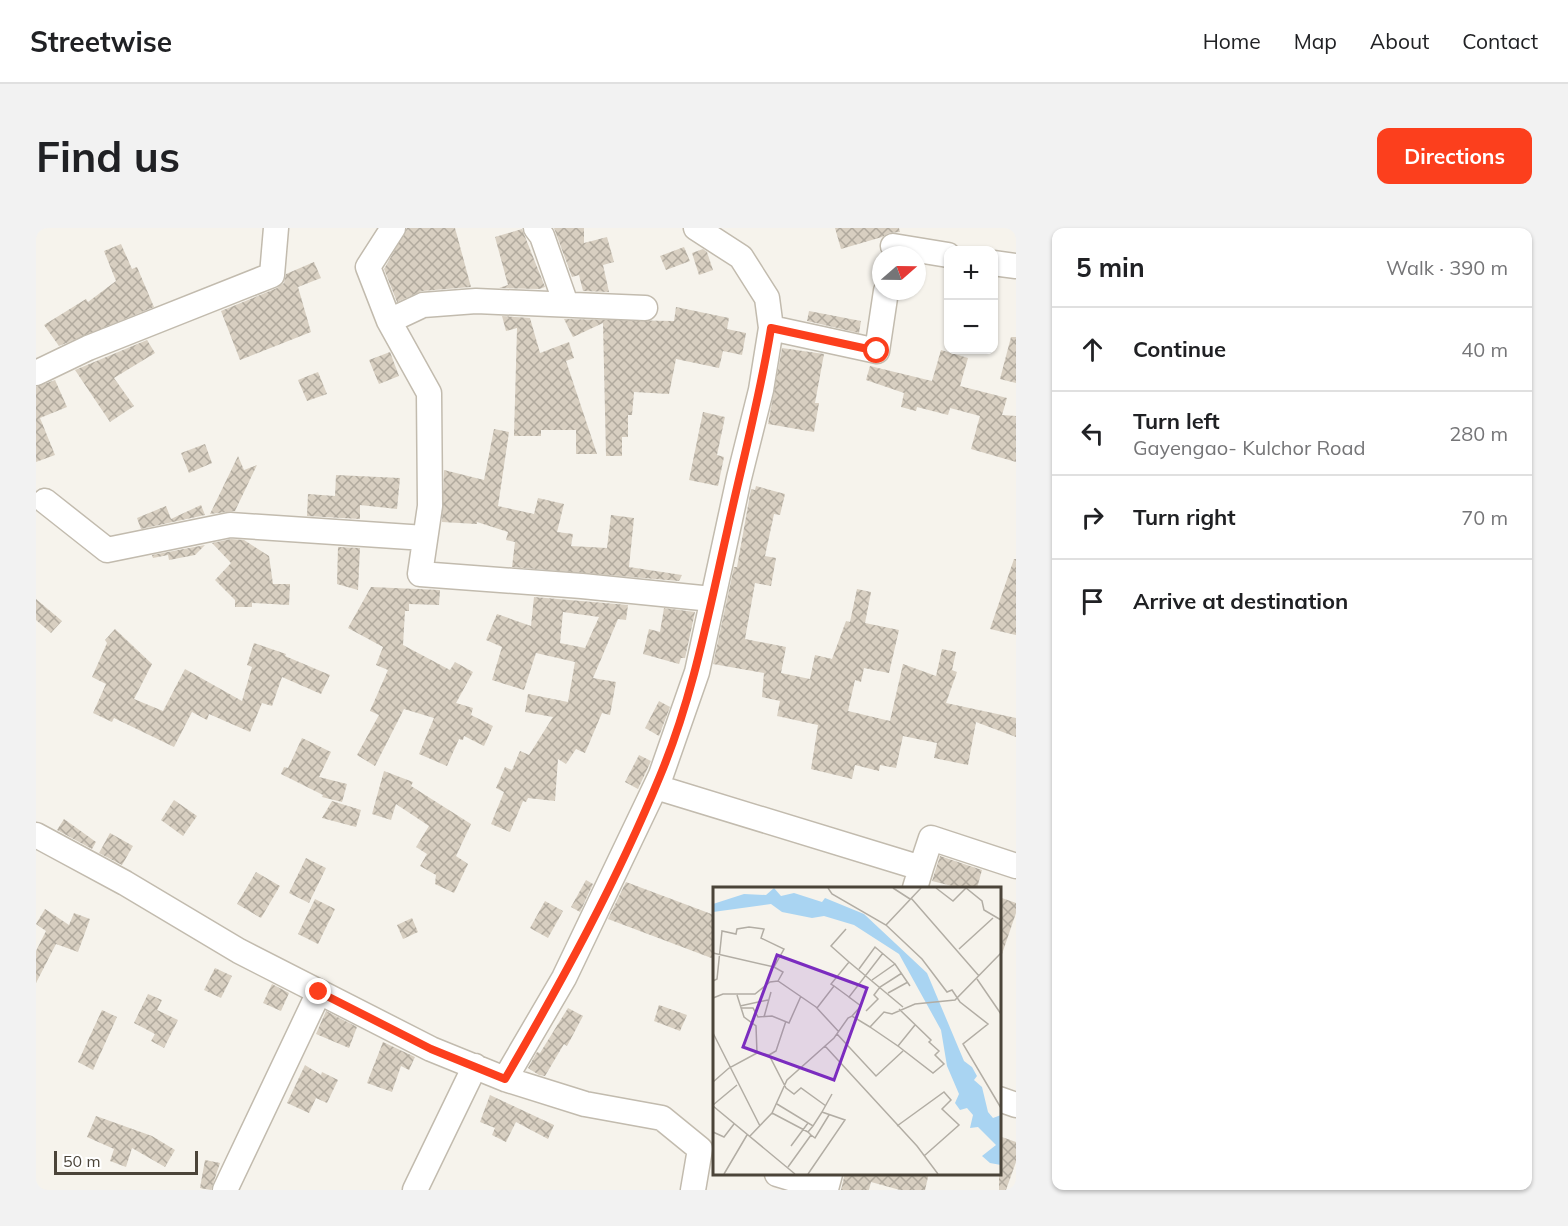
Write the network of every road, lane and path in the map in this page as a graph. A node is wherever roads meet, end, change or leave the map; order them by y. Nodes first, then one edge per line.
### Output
1 (276, 228) edge
2 (393, 228) edge
3 (536, 228) edge
4 (696, 228) edge
5 (892, 243) edge
6 (944, 254) edge
7 (998, 264) edge
8 (1016, 266) edge
9 (885, 300) edge
10 (566, 304) junction
11 (645, 308) dead end
12 (389, 321) junction
13 (771, 328) junction
14 (36, 373) edge
15 (39, 499) edge
16 (425, 538) junction
17 (712, 599) junction
18 (656, 787) junction
19 (36, 836) edge
20 (1016, 866) edge
21 (918, 878) edge
22 (319, 992) junction
23 (475, 1066) junction
24 (505, 1079) junction
25 (1001, 1100) edge
26 (1016, 1105) edge
27 (707, 1151) edge
28 (783, 1175) edge
29 (830, 1175) edge
30 (225, 1190) edge
31 (415, 1190) edge
32 (693, 1190) edge

1 - 14 street
2 - 12 street
3 - 10 street
4 - 13 street
5 - 6 street
7 - 8 street
9 - 13 street
10 - 11 street
10 - 12 street
12 - 16 street
13 - 17 street
15 - 16 street
16 - 17 street
17 - 18 street
18 - 21 street
18 - 24 street
19 - 22 street
20 - 21 street
22 - 23 street
22 - 30 street
23 - 24 street
23 - 31 street
24 - 27 street
25 - 26 street
27 - 32 street
28 - 29 street

